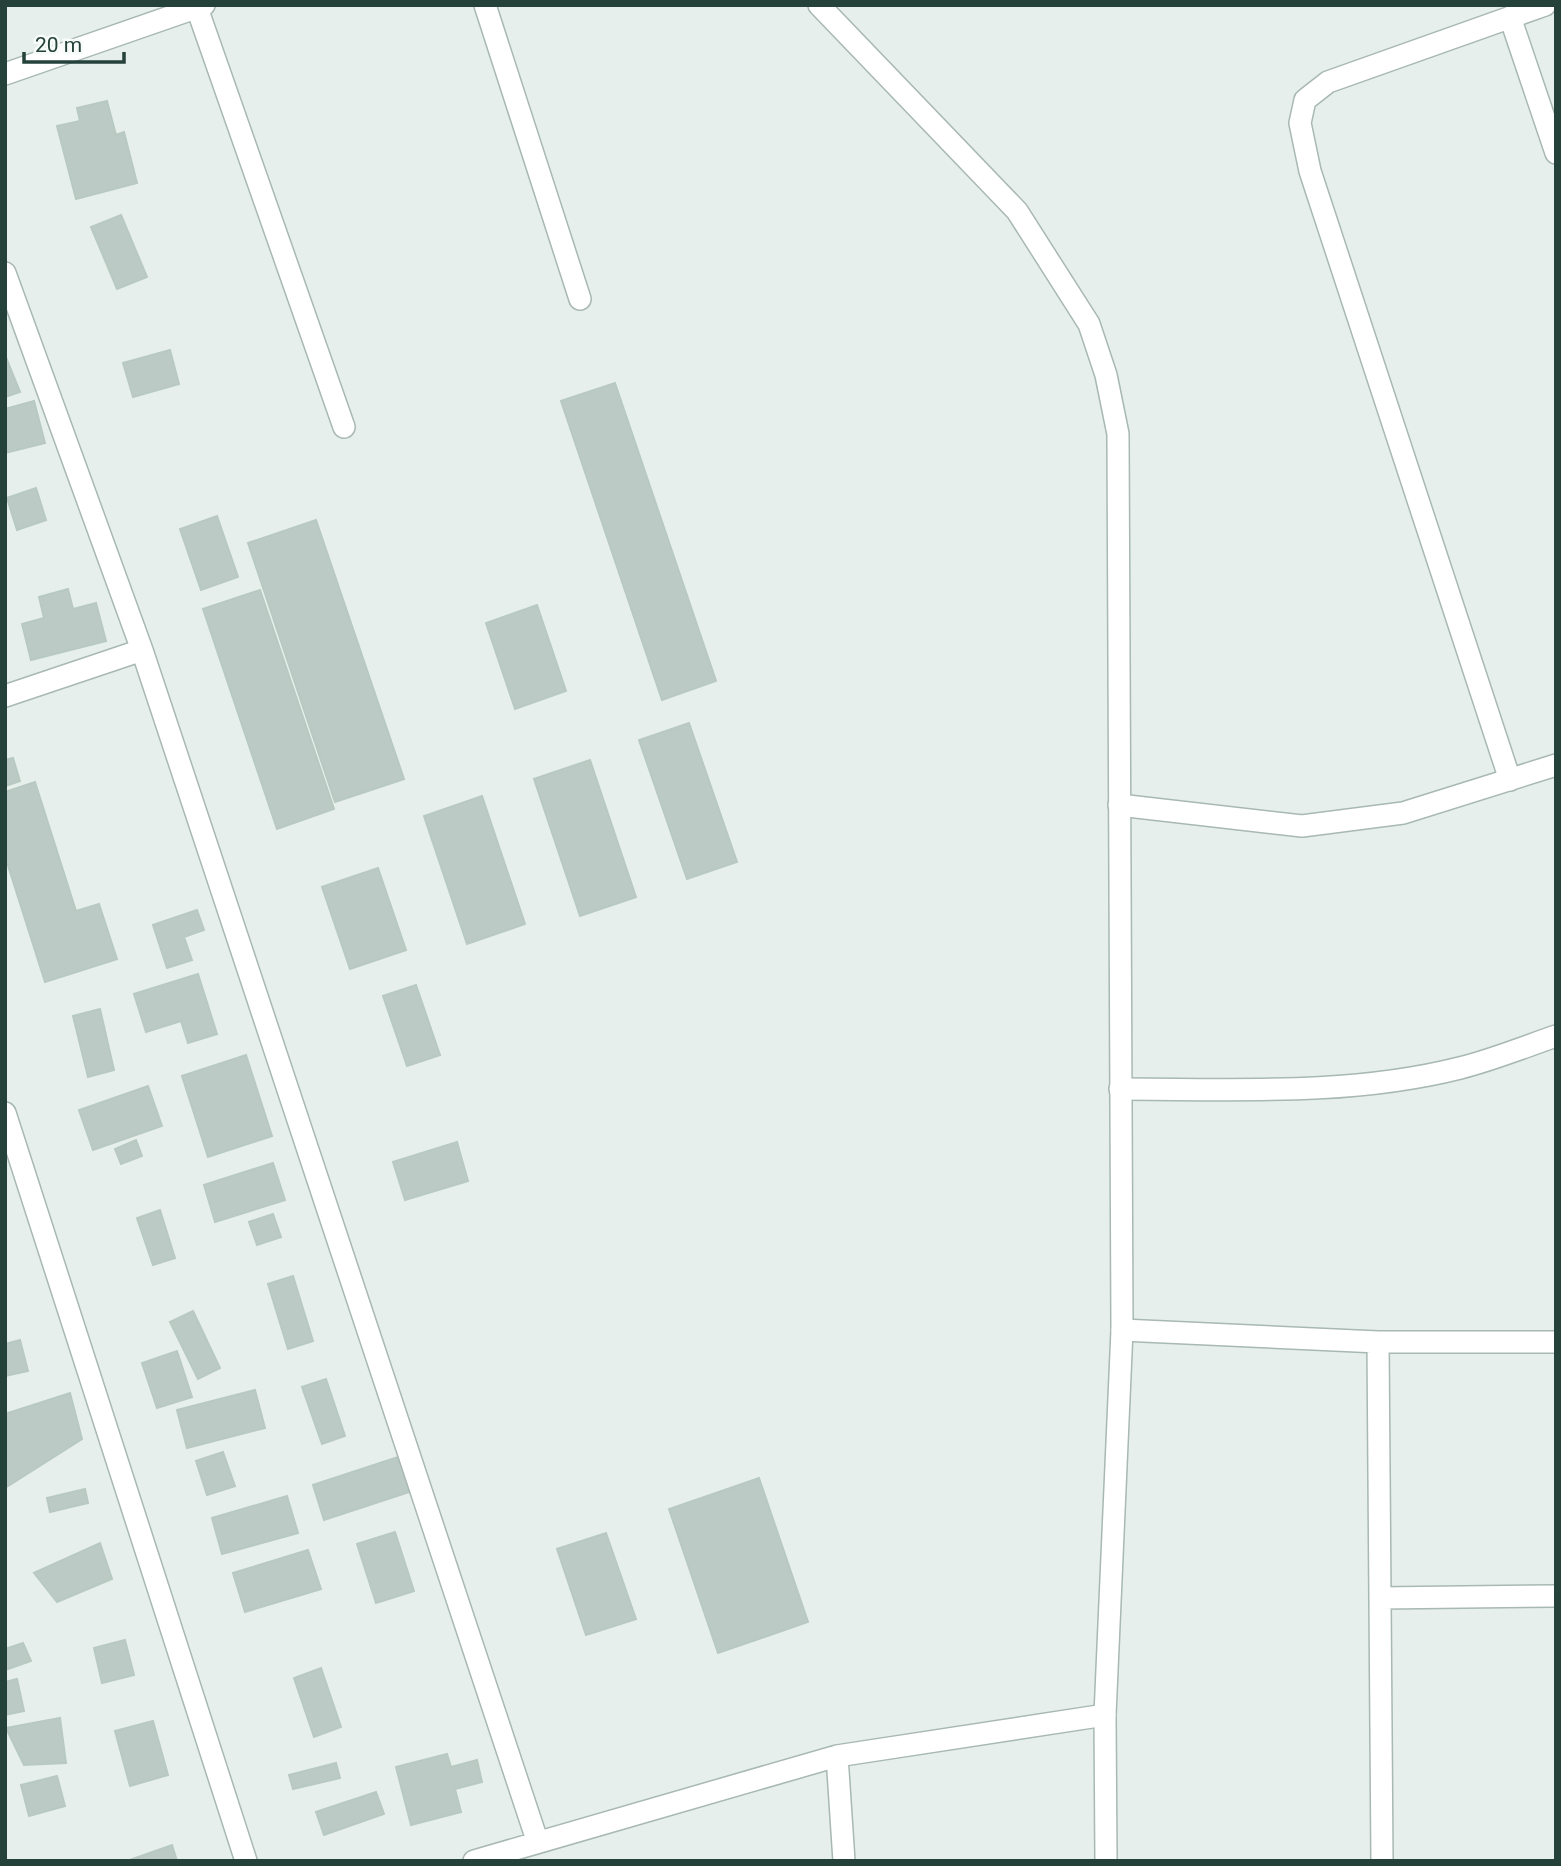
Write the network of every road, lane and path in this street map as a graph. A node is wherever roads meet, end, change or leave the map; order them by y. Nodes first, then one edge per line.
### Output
1 (485, 5) edge
2 (819, 5) edge
3 (1545, 5) edge
4 (201, 6) edge
5 (1510, 16) junction
6 (5, 74) edge
7 (1556, 153) edge
8 (5, 273) edge
9 (580, 299) dead end
10 (344, 427) dead end
11 (142, 650) junction
12 (5, 696) edge
13 (1556, 765) edge
14 (1510, 780) junction
15 (1119, 805) junction
16 (1556, 1036) edge
17 (1120, 1089) junction
18 (5, 1112) edge
19 (1122, 1330) junction
20 (1378, 1342) junction
21 (1556, 1342) edge
22 (1556, 1596) edge
23 (1380, 1598) junction
24 (1105, 1715) junction
25 (837, 1756) junction
26 (537, 1840) junction
27 (246, 1861) edge
28 (474, 1861) edge
29 (844, 1861) edge
30 (1106, 1861) edge
31 (1382, 1861) edge

1 - 9 street
2 - 15 street
3 - 5 street
4 - 6 street
4 - 10 street
5 - 7 street
5 - 14 street
8 - 11 street
11 - 12 street
11 - 26 street
13 - 14 street
14 - 15 street
15 - 17 street
16 - 17 street
17 - 19 street
18 - 27 street
19 - 20 street
19 - 24 street
20 - 21 street
20 - 23 street
22 - 23 street
23 - 31 street
24 - 25 street
24 - 30 street
25 - 26 street
25 - 29 street
26 - 28 street

